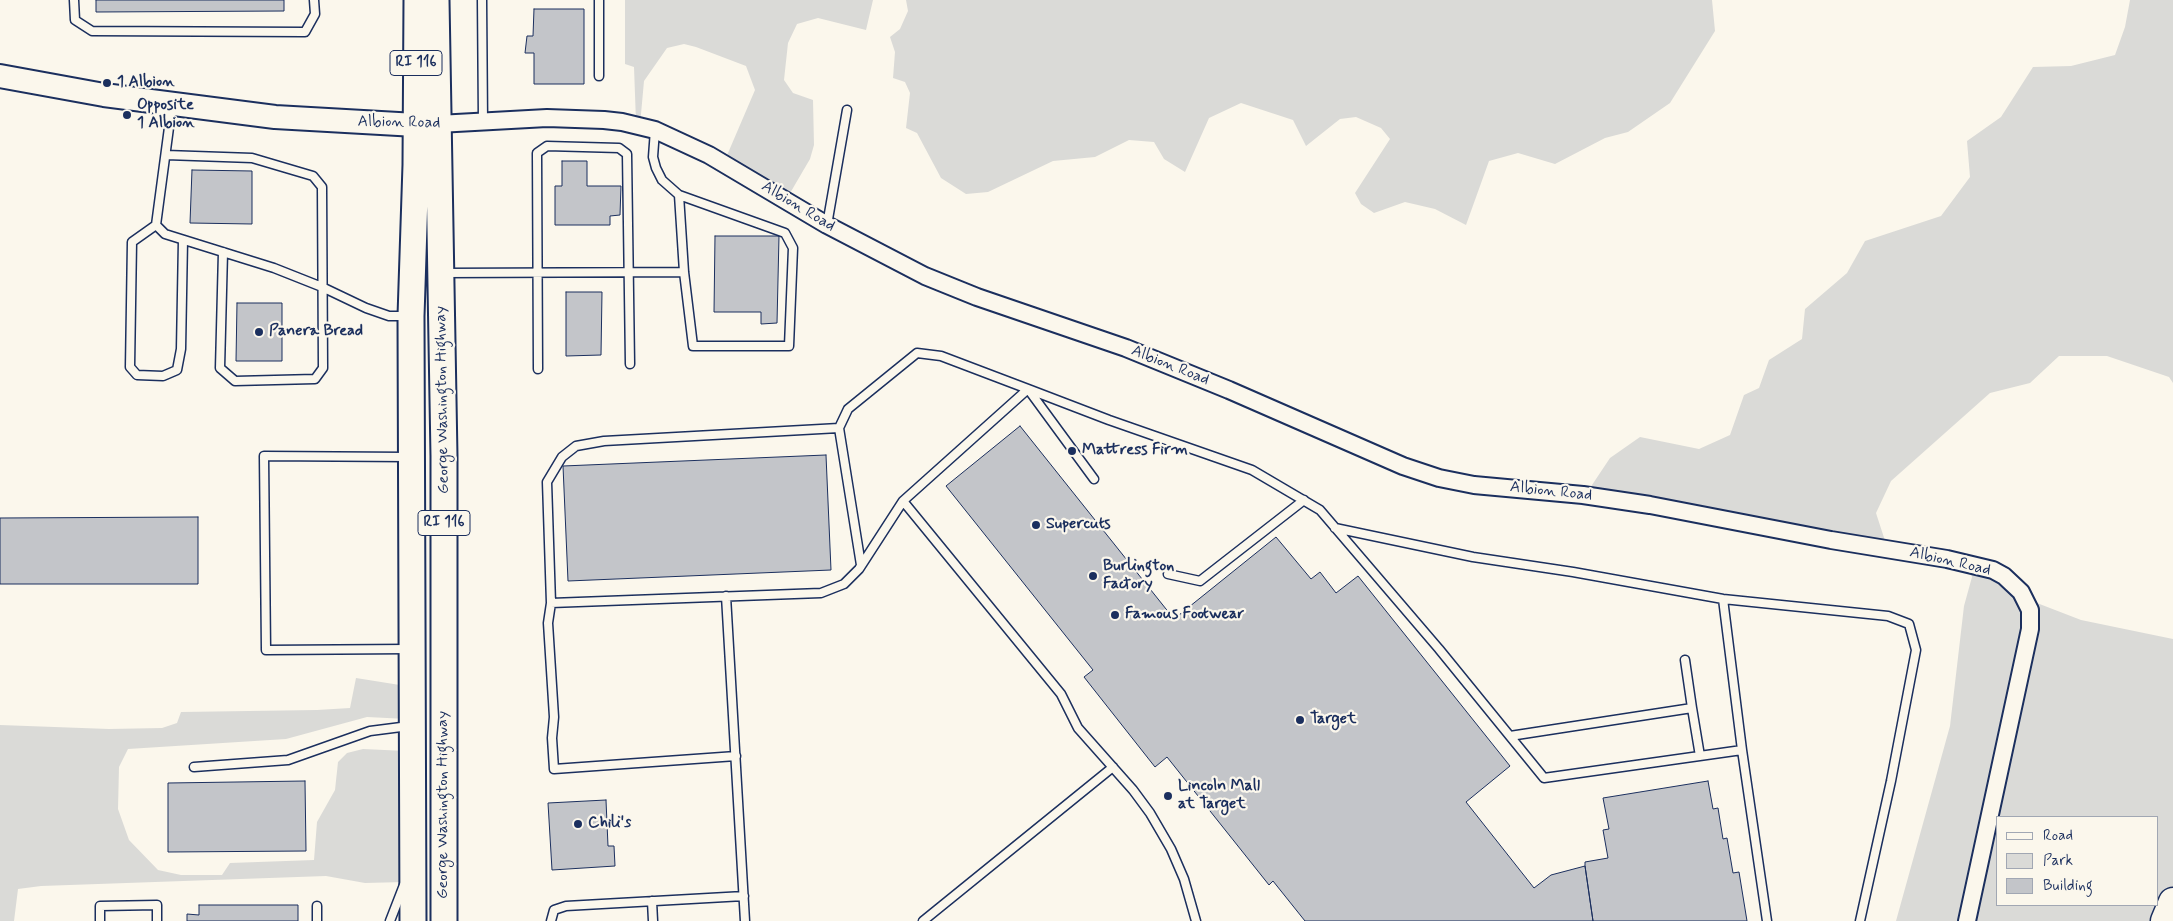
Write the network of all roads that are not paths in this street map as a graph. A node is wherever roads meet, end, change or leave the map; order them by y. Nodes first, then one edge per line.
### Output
1 (74, 0) edge
2 (314, 0) edge
3 (417, 0) edge
4 (436, 0) edge
5 (482, 0) edge
6 (599, 0) edge
7 (0, 76) edge
8 (599, 76) dead end
9 (172, 103) junction
10 (847, 110) dead end
11 (482, 122) junction
12 (427, 125) junction
13 (655, 130) junction
14 (166, 155) junction
15 (679, 195) junction
16 (156, 225) junction
17 (827, 225) junction
18 (183, 240) junction
19 (223, 252) junction
20 (629, 272) junction
21 (684, 272) junction
22 (442, 273) junction
23 (537, 273) junction
24 (322, 287) junction
25 (411, 316) junction
26 (630, 364) dead end
27 (538, 369) dead end
28 (1028, 389) junction
29 (839, 428) junction
30 (410, 457) junction
31 (1094, 479) dead end
32 (1304, 500) junction
33 (903, 501) junction
34 (1335, 528) junction
35 (861, 565) junction
36 (1168, 574) dead end
37 (726, 596) junction
38 (1723, 599) junction
39 (551, 603) junction
40 (410, 649) junction
41 (1685, 660) dead end
42 (1692, 708) junction
43 (411, 726) junction
44 (1510, 736) junction
45 (1742, 750) junction
46 (736, 756) junction
47 (1700, 756) junction
48 (1113, 767) junction
49 (194, 768) dead end
50 (412, 862) junction
51 (744, 896) junction
52 (652, 901) junction
53 (2173, 902) edge
54 (317, 906) dead end
55 (100, 921) edge
56 (158, 921) edge
57 (317, 921) edge
58 (390, 921) edge
59 (412, 921) edge
60 (444, 921) edge
61 (551, 921) edge
62 (653, 921) edge
63 (746, 921) edge
64 (923, 921) edge
65 (1196, 921) edge
66 (1767, 921) edge
67 (1860, 921) edge
68 (1967, 921) edge
69 (2165, 921) edge

1 - 2 lane
3 - 12 main road, George Washington Highway / RI 116
4 - 12 main road, George Washington Highway / RI 116
5 - 11 lane
6 - 8 lane
7 - 9 main road, Albion Road
9 - 12 main road, Albion Road
9 - 14 lane
10 - 17 lane
11 - 12 street, Albion Road
11 - 13 street, Albion Road
12 - 22 main road, George Washington Highway / RI 116
12 - 25 main road, George Washington Highway / RI 116
13 - 15 lane
13 - 17 street, Albion Road
14 - 16 lane
14 - 24 lane
15 - 21 lane
15 - 21 lane
16 - 18 lane
16 - 18 lane
17 - 68 street, Albion Road
18 - 19 lane
19 - 24 lane
19 - 24 lane
20 - 21 lane
20 - 23 lane
20 - 23 lane
20 - 26 lane
22 - 23 lane
22 - 60 main road, George Washington Highway / RI 116
23 - 27 lane
24 - 25 lane
25 - 30 main road, George Washington Highway / RI 116
28 - 29 lane
28 - 31 lane
28 - 32 lane
28 - 33 lane
29 - 35 lane
29 - 39 lane
30 - 40 main road, George Washington Highway / RI 116
30 - 40 lane
32 - 34 lane
32 - 36 lane
33 - 35 lane
33 - 48 lane
34 - 38 lane
34 - 44 lane
35 - 37 lane
37 - 39 lane
37 - 46 lane
38 - 45 lane
38 - 67 lane
39 - 46 lane
40 - 43 main road, George Washington Highway / RI 116
41 - 42 lane
42 - 44 lane
42 - 47 lane
43 - 49 lane
43 - 50 main road, George Washington Highway / RI 116
44 - 47 lane
45 - 47 lane
45 - 66 lane
46 - 51 lane
48 - 64 lane
48 - 65 lane
50 - 58 lane
50 - 59 main road, George Washington Highway / RI 116
51 - 52 lane
51 - 63 lane
52 - 61 lane
52 - 62 lane
53 - 69 highway
54 - 57 lane
55 - 56 lane

